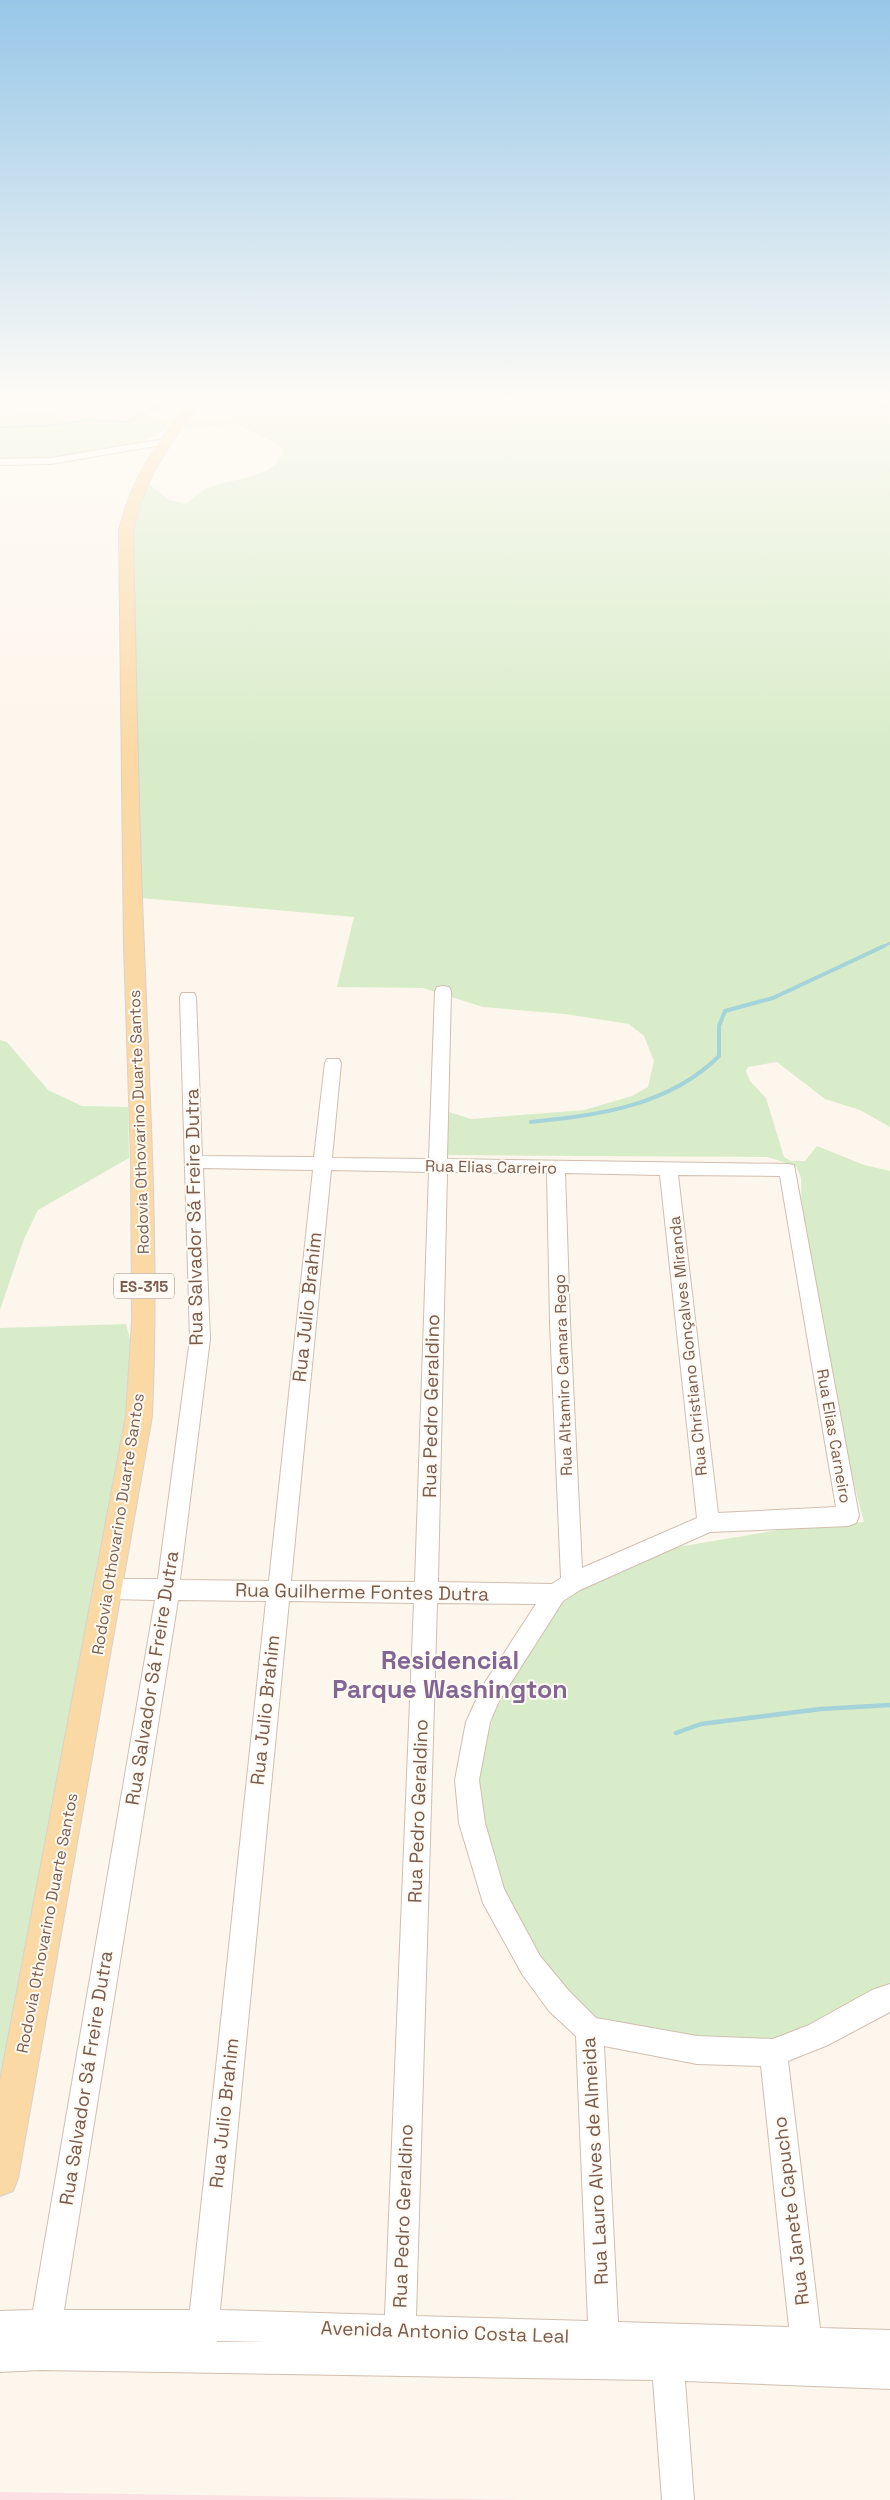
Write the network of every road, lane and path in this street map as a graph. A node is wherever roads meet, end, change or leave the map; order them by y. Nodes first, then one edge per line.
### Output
1 (128, 519) edge
2 (442, 992) dead end
3 (188, 996) dead end
4 (333, 1063) dead end
5 (194, 1162) junction
6 (322, 1164) junction
7 (439, 1166) junction
8 (556, 1168) junction
9 (668, 1169) junction
10 (788, 1170) joint
11 (708, 1523) junction
12 (564, 1588) junction
13 (109, 1589) junction
14 (168, 1589) junction
15 (277, 1590) junction
16 (426, 1593) junction
17 (890, 1998) edge
18 (590, 2030) junction
19 (773, 2053) junction
20 (0, 2178) edge
21 (203, 2325) junction
22 (0, 2326) edge
23 (43, 2340) junction
24 (399, 2346) junction
25 (890, 2346) edge
26 (605, 2351) junction
27 (667, 2352) junction
28 (0, 2356) edge
29 (808, 2356) junction
30 (200, 2357) junction
31 (890, 2373) edge
32 (678, 2500) edge

1 - 13 main road, Rodovia Othovarino Duarte Santos / ES-315
2 - 7 street, Rua Pedro Geraldino
3 - 5 street, Rua Salvador Sá Freire Dutra
4 - 6 street, Rua Julio Brahim
5 - 6 street, Rua Elias Carreiro
5 - 14 street, Rua Salvador Sá Freire Dutra
6 - 7 street, Rua Elias Carreiro
6 - 15 street, Rua Julio Brahim
7 - 8 street, Rua Elias Carreiro
7 - 16 street, Rua Pedro Geraldino
8 - 9 street, Rua Elias Carreiro
8 - 12 street, Rua Altamiro Camara Rego
9 - 10 street, Rua Elias Carreiro
9 - 11 street, Rua Christiano Gonçalves Miranda
10 - 11 street, Rua Elias Carneiro
11 - 12 street, Rua Elias Carneiro
12 - 16 street, Rua Guilherme Fontes Dutra
12 - 18 street, Rua Lauro Alves de Almeida
13 - 14 street
13 - 20 main road, Rodovia Othovarino Duarte Santos / ES-315
14 - 15 street, Rua Guilherme Fontes Dutra
14 - 23 street, Rua Salvador Sá Freire Dutra
15 - 16 street, Rua Guilherme Fontes Dutra
15 - 21 street, Rua Julio Brahim
16 - 24 street, Rua Pedro Geraldino
17 - 19 street
18 - 19 street
18 - 26 street, Rua Lauro Alves de Almeida
19 - 29 street, Rua Janete Capucho
21 - 23 street, Avenida Antonio Costa Leal
21 - 24 street, Avenida Antonio Costa Leal
21 - 30 street, Rua Julio Brahim
22 - 23 street, Avenida Antonio Costa Leal
23 - 28 street, Avenida Antonio Costa Leal
23 - 30 street, Avenida Antonio Costa Leal
24 - 26 street, Avenida Antonio Costa Leal
24 - 30 street, Avenida Antonio Costa Leal
25 - 29 street, Avenida Antonio Costa Leal
26 - 27 street, Avenida Antonio Costa Leal
27 - 29 street, Avenida Antonio Costa Leal
27 - 32 street
29 - 31 street, Avenida Antonio Costa Leal

